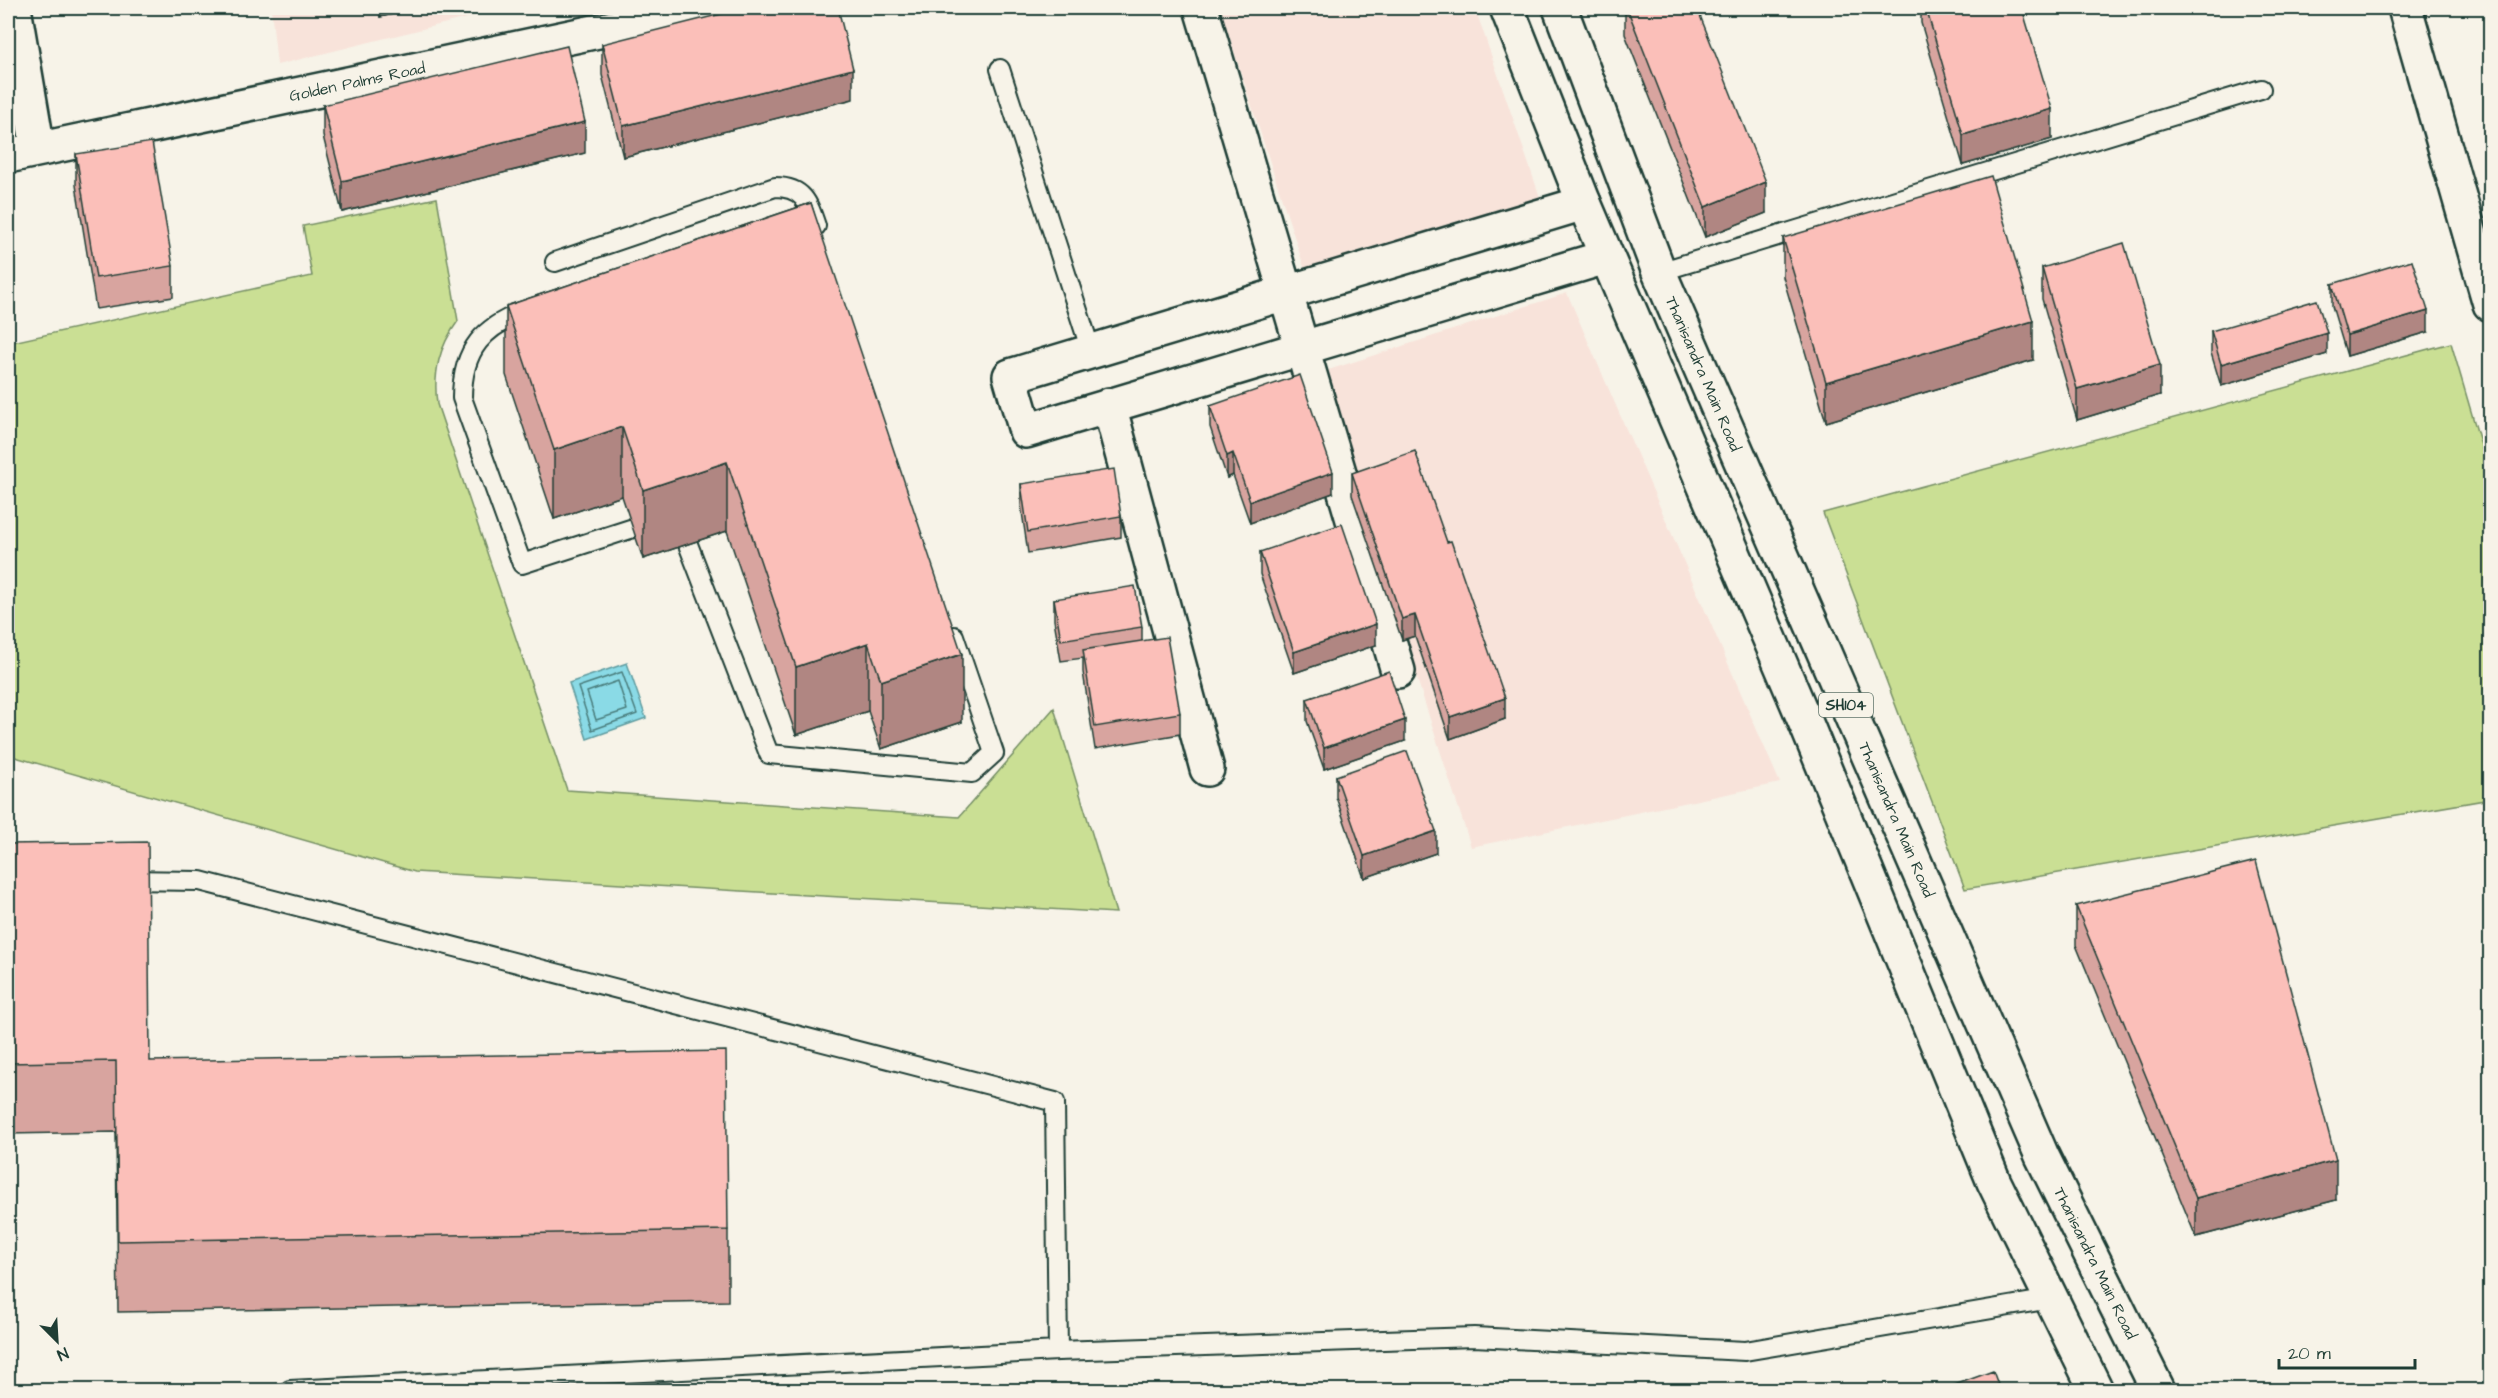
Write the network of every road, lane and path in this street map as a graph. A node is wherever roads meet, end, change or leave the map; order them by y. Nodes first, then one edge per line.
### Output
1 (14, 8) edge
2 (707, 8) edge
3 (1201, 8) edge
4 (1507, 8) edge
5 (1560, 8) edge
6 (2405, 8) edge
7 (1000, 69) dead end
8 (2261, 89) dead end
9 (23, 153) edge
10 (1584, 203) junction
11 (813, 217) junction
12 (791, 224) edge
13 (821, 240) edge
14 (1606, 257) junction
15 (555, 262) dead end
16 (1659, 272) junction
17 (1285, 293) junction
18 (549, 304) edge
19 (2490, 304) edge
20 (1301, 348) junction
21 (1091, 351) junction
22 (1109, 405) junction
23 (949, 619) edge
24 (1398, 671) dead end
25 (1207, 769) dead end
26 (110, 880) edge
27 (2051, 1299) junction
28 (1058, 1351) junction
29 (290, 1390) edge
30 (2096, 1390) edge
31 (2158, 1390) edge

1 - 9 street
2 - 9 street, Golden Palms Road
3 - 17 street
4 - 10 street, SH104
5 - 16 street, Thanisandra Main Road / SH104
6 - 19 street
7 - 21 lane
8 - 16 lane
10 - 14 street, SH104
10 - 17 street
11 - 12 lane
11 - 13 lane
11 - 15 lane
14 - 20 street
14 - 27 street, SH104
16 - 31 street, Thanisandra Main Road / SH104
17 - 20 street
17 - 21 street
18 - 23 lane
20 - 22 street
20 - 24 street
21 - 22 street
22 - 25 street
26 - 28 lane
27 - 28 lane
27 - 30 street, SH104
28 - 29 lane

